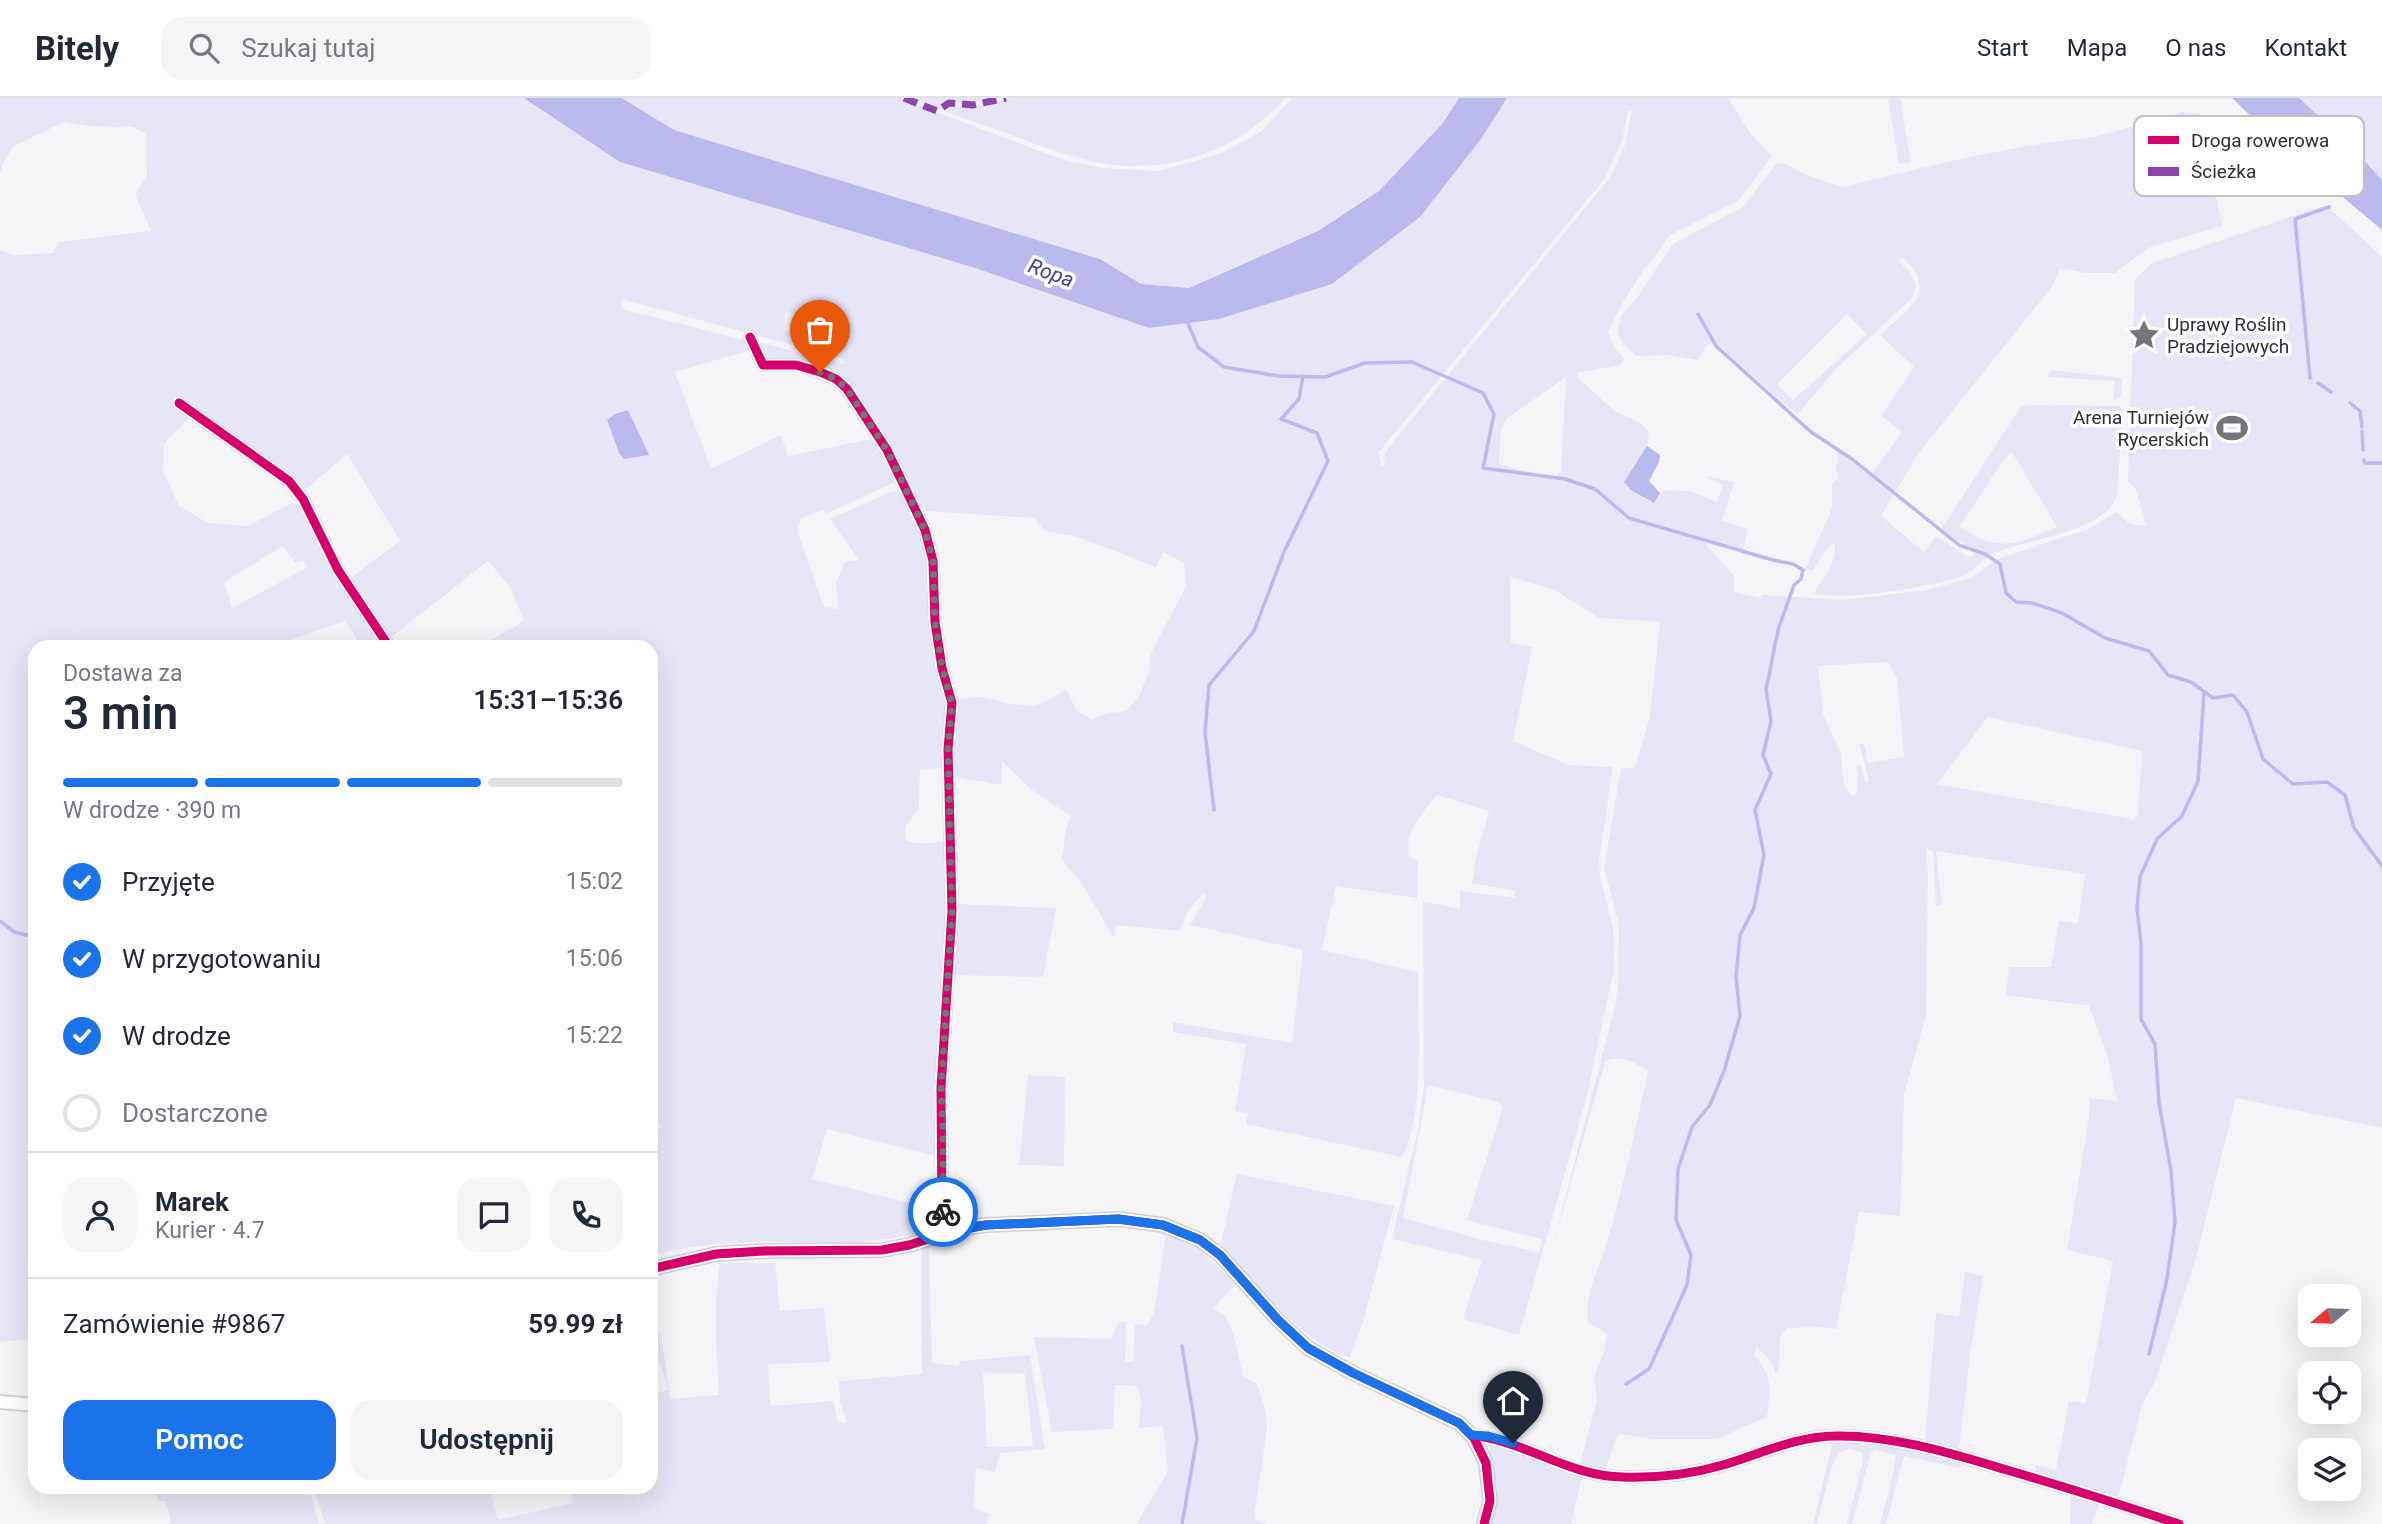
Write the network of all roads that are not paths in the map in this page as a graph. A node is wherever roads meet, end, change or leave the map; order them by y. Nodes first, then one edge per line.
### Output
1 (750, 337) dead end
2 (179, 403) dead end
3 (385, 640) edge
4 (946, 1233) junction
5 (658, 1267) edge
6 (0, 1402) edge
7 (28, 1404) edge
8 (1471, 1435) junction
9 (1484, 1524) edge
10 (2179, 1524) edge

1 - 4 street
2 - 3 street
4 - 5 street
4 - 8 street
6 - 7 street
8 - 9 street
8 - 10 street

